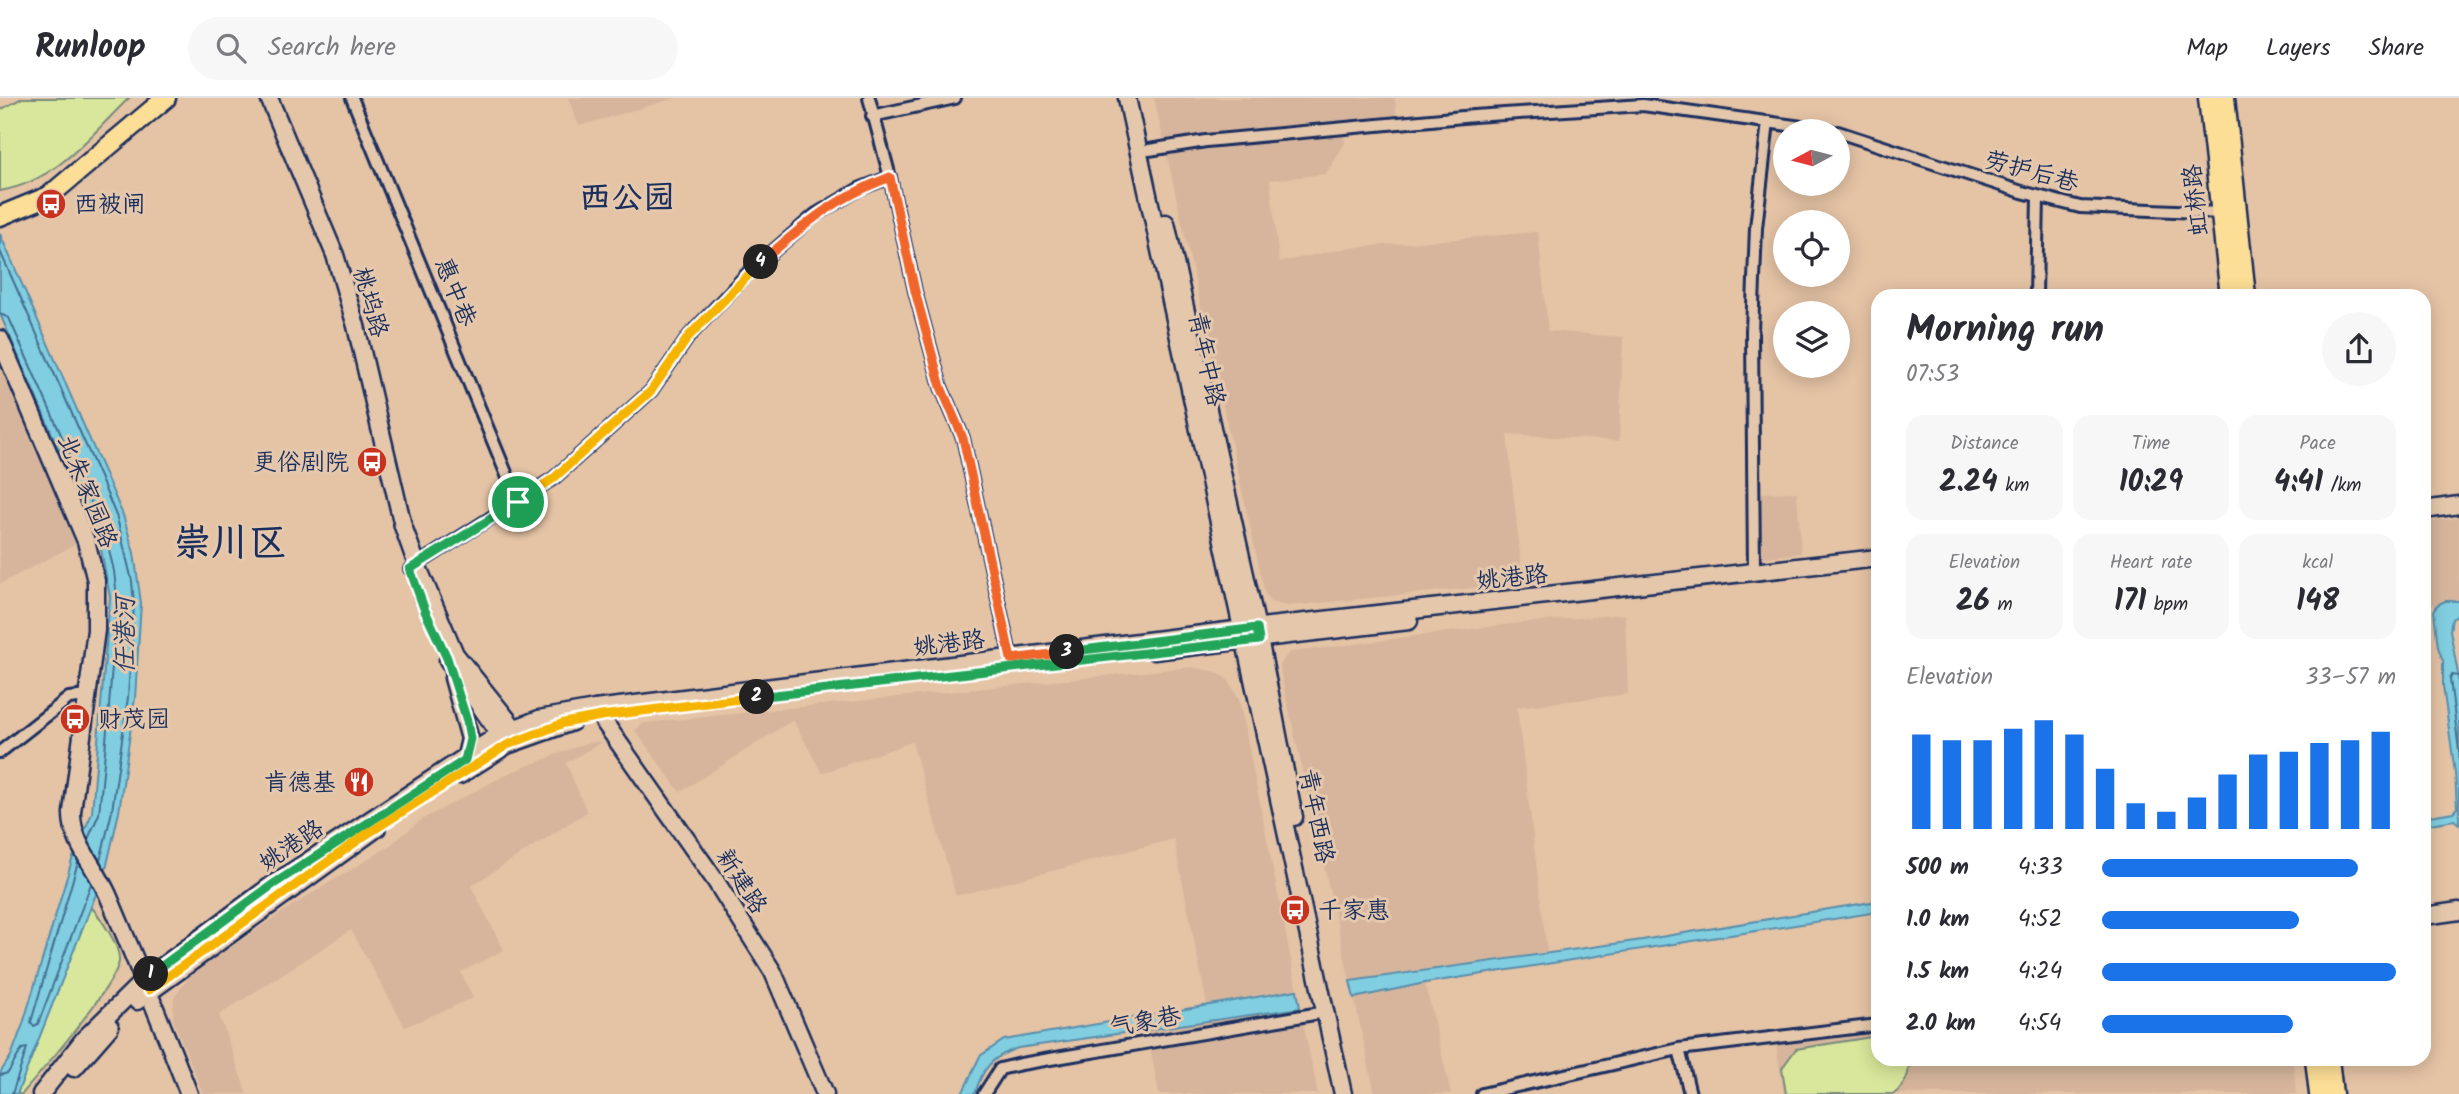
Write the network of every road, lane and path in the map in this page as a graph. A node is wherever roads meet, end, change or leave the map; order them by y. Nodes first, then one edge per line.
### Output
1 (144, 98) edge
2 (166, 98) edge
3 (264, 98) edge
4 (269, 98) edge
5 (368, 98) edge
6 (869, 98) edge
7 (955, 98) edge
8 (1127, 98) edge
9 (1138, 98) edge
10 (2208, 98) edge
11 (2225, 98) edge
12 (354, 100) edge
13 (1643, 101) edge
14 (872, 116) junction
15 (279, 121) junction
16 (1768, 122) junction
17 (1773, 123) edge
18 (1850, 136) edge
19 (1149, 150) junction
20 (890, 177) junction
21 (2038, 197) junction
22 (2, 210) edge
23 (2222, 214) junction
24 (2036, 289) edge
25 (2229, 289) edge
26 (2245, 289) edge
27 (0, 340) edge
28 (2459, 495) edge
29 (2431, 498) edge
30 (518, 502) junction
31 (2459, 505) edge
32 (2431, 509) edge
33 (1871, 559) edge
34 (413, 567) junction
35 (1871, 569) edge
36 (1754, 572) junction
37 (1251, 635) junction
38 (447, 658) junction
39 (1011, 659) junction
40 (88, 696) junction
41 (598, 712) junction
42 (511, 736) junction
43 (0, 752) edge
44 (465, 760) junction
45 (2459, 911) edge
46 (2431, 915) edge
47 (147, 985) junction
48 (1326, 1012) junction
49 (1871, 1026) edge
50 (1679, 1049) junction
51 (2316, 1066) edge
52 (2330, 1066) edge
53 (41, 1094) edge
54 (52, 1094) edge
55 (189, 1094) edge
56 (825, 1094) edge
57 (984, 1094) edge
58 (1342, 1094) edge
59 (1353, 1094) edge
60 (1482, 1094) edge
61 (1690, 1094) edge
62 (2319, 1094) edge
63 (2333, 1094) edge

1 - 22 main road
2 - 22 main road
3 - 15 main road
4 - 15 main road, 桃坞路
5 - 12 street
6 - 14 street
7 - 14 street
8 - 37 main road, 青年中路
9 - 19 main road, 青年中路
10 - 23 main road, 虹桥路
11 - 26 main road, 虹桥路
12 - 30 street, 惠中巷
13 - 16 street
13 - 19 street
14 - 20 street
15 - 34 main road, 桃坞路
16 - 17 street
16 - 36 street
18 - 21 street, 劳护后巷
19 - 37 main road, 青年中路
20 - 30 street
20 - 39 street
21 - 23 street, 劳护后巷
21 - 24 street
23 - 25 main road, 虹桥路
27 - 40 main road, 北朱家园路
28 - 29 main road
30 - 34 street
31 - 32 main road
33 - 36 main road, 姚港路
34 - 38 main road, 桃坞路
34 - 42 main road, 桃坞路
35 - 37 main road, 姚港路
36 - 37 main road, 姚港路
37 - 39 main road, 姚港路
37 - 41 main road, 姚港路
37 - 48 main road, 青年西路
37 - 59 main road, 青年西路
38 - 42 main road, 桃坞路
38 - 44 main road
39 - 41 main road, 姚港路
40 - 43 street
40 - 47 main road, 北朱家园路
41 - 42 main road, 姚港路
41 - 56 main road, 新建路
42 - 44 main road, 姚港路
42 - 47 main road, 姚港路
44 - 47 main road, 姚港路
45 - 46 main road
47 - 53 main road
47 - 54 main road
47 - 55 main road
48 - 57 street, 气象巷
48 - 58 main road, 青年西路
49 - 50 street
50 - 60 street
50 - 61 street
51 - 62 main road
52 - 63 main road

